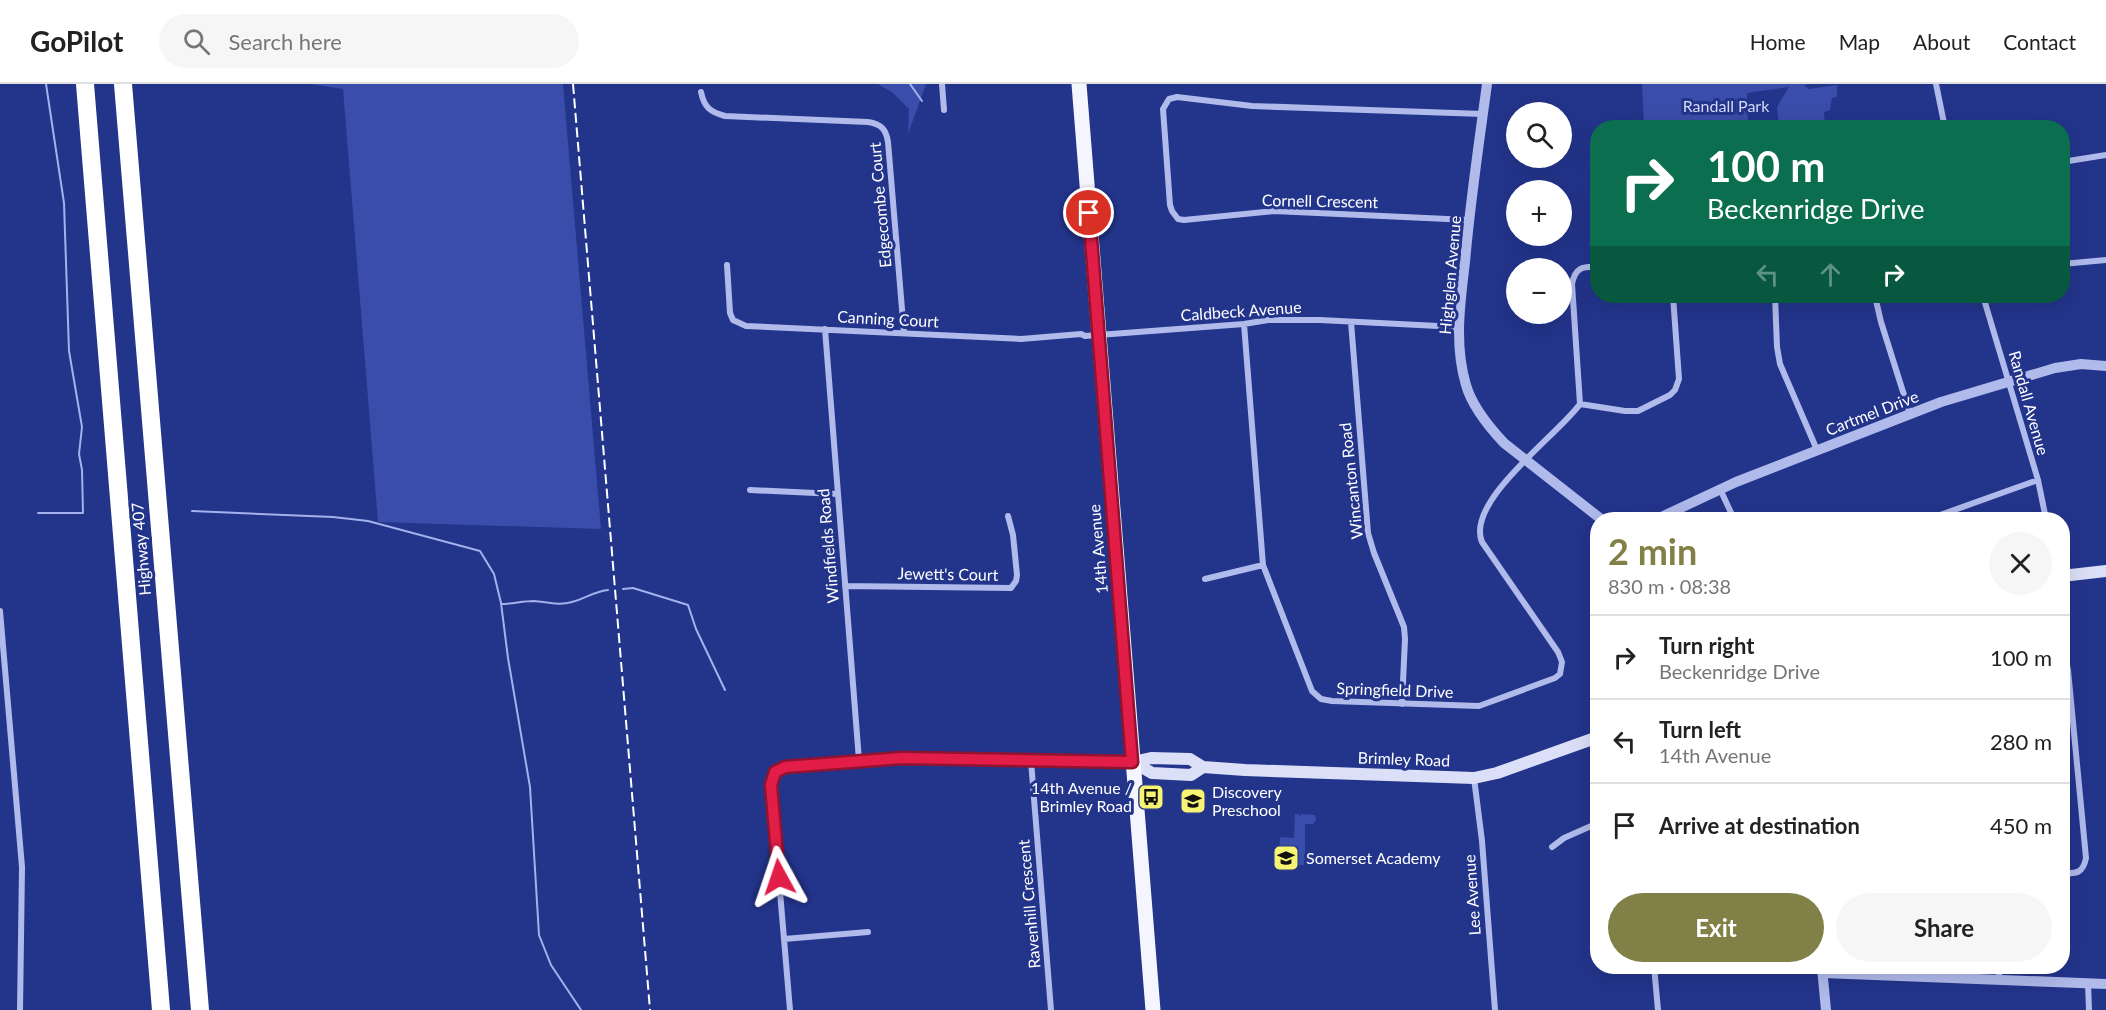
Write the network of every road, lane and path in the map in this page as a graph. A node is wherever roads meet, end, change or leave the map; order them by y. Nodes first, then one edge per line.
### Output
1 (85, 84) edge
2 (123, 84) edge
3 (942, 84) edge
4 (1079, 84) edge
5 (1487, 84) edge
6 (1936, 84) edge
7 (701, 92) dead end
8 (944, 110) dead end
9 (1483, 114) junction
10 (1943, 120) edge
11 (2106, 155) edge
12 (2070, 161) edge
13 (1469, 220) junction
14 (2106, 260) edge
15 (2070, 263) edge
16 (728, 265) dead end
17 (1590, 266) edge
18 (1674, 303) edge
19 (1775, 303) edge
20 (1877, 303) edge
21 (1985, 303) edge
22 (1351, 322) junction
23 (1244, 324) junction
24 (1458, 327) junction
25 (825, 329) junction
26 (904, 333) junction
27 (1098, 335) junction
28 (2106, 366) edge
29 (2009, 381) junction
30 (1580, 404) junction
31 (1910, 414) junction
32 (1817, 450) junction
33 (1526, 459) junction
34 (2038, 480) junction
35 (1720, 489) junction
36 (750, 490) dead end
37 (837, 494) junction
38 (1592, 512) edge
39 (1672, 512) edge
40 (1731, 512) edge
41 (1949, 512) edge
42 (2045, 512) edge
43 (1008, 516) dead end
44 (1263, 565) junction
45 (2106, 571) edge
46 (2070, 575) edge
47 (1205, 579) dead end
48 (845, 586) junction
49 (0, 611) edge
50 (3, 684) edge
51 (2070, 691) edge
52 (1402, 704) junction
53 (1590, 740) edge
54 (859, 760) junction
55 (1031, 761) junction
56 (1132, 762) junction
57 (1474, 778) junction
58 (1590, 827) edge
59 (1552, 847) dead end
60 (2070, 873) edge
61 (868, 932) dead end
62 (784, 939) junction
63 (1655, 974) edge
64 (1822, 974) edge
65 (1893, 974) edge
66 (1999, 974) edge
67 (1999, 980) junction
68 (2088, 983) junction
69 (2106, 984) edge
70 (20, 1010) edge
71 (161, 1010) edge
72 (200, 1010) edge
73 (790, 1010) edge
74 (1051, 1010) edge
75 (1153, 1010) edge
76 (1495, 1010) edge
77 (1658, 1010) edge
78 (1826, 1010) edge
79 (2089, 1010) edge

1 - 71 highway, Highway 407
2 - 72 highway, Highway 407
3 - 8 street
4 - 27 main road, 14th Avenue
5 - 9 street, Highglen Avenue
6 - 10 street
7 - 26 street, Edgecombe Court
9 - 13 street, Highglen Avenue
9 - 13 street, Cornell Crescent
11 - 12 street
13 - 24 street, Highglen Avenue
14 - 15 street
16 - 25 street, Canning Court
17 - 30 street
18 - 30 street
19 - 32 street
20 - 31 street
21 - 29 street, Randall Avenue
22 - 23 street, Caldbeck Avenue
22 - 24 street, Caldbeck Avenue
22 - 52 street, Wincanton Road
23 - 27 street, Caldbeck Avenue
23 - 44 street, Springfield Drive
24 - 33 street, Highglen Avenue
25 - 26 street, Canning Court
25 - 37 street, Windfields Road
26 - 27 street, Canning Court
27 - 56 main road, 14th Avenue
28 - 29 street, Cartmel Drive
29 - 31 street, Cartmel Drive
29 - 34 street, Randall Avenue
30 - 33 street
31 - 32 street, Cartmel Drive
32 - 35 street, Cartmel Drive
33 - 38 street, Highglen Avenue
33 - 52 street, Springfield Drive
34 - 41 street
34 - 42 street, Randall Avenue
35 - 39 street, Cartmel Drive
35 - 40 street
36 - 37 street
37 - 48 street, Windfields Road
43 - 48 street, Jewett's Court
44 - 47 street
44 - 52 street, Springfield Drive
45 - 46 main road
48 - 54 street, Windfields Road
49 - 50 street
50 - 70 street
51 - 60 street
53 - 57 main road, Brimley Road
54 - 55 street
54 - 62 street
55 - 56 street
55 - 74 street, Ravenhill Crescent
56 - 57 main road, Brimley Road
56 - 75 main road, 14th Avenue
57 - 76 street, Lee Avenue
58 - 59 street
61 - 62 street
62 - 73 street
63 - 77 street
64 - 78 street
65 - 67 street
66 - 67 street
67 - 68 street
68 - 69 street
68 - 79 street

